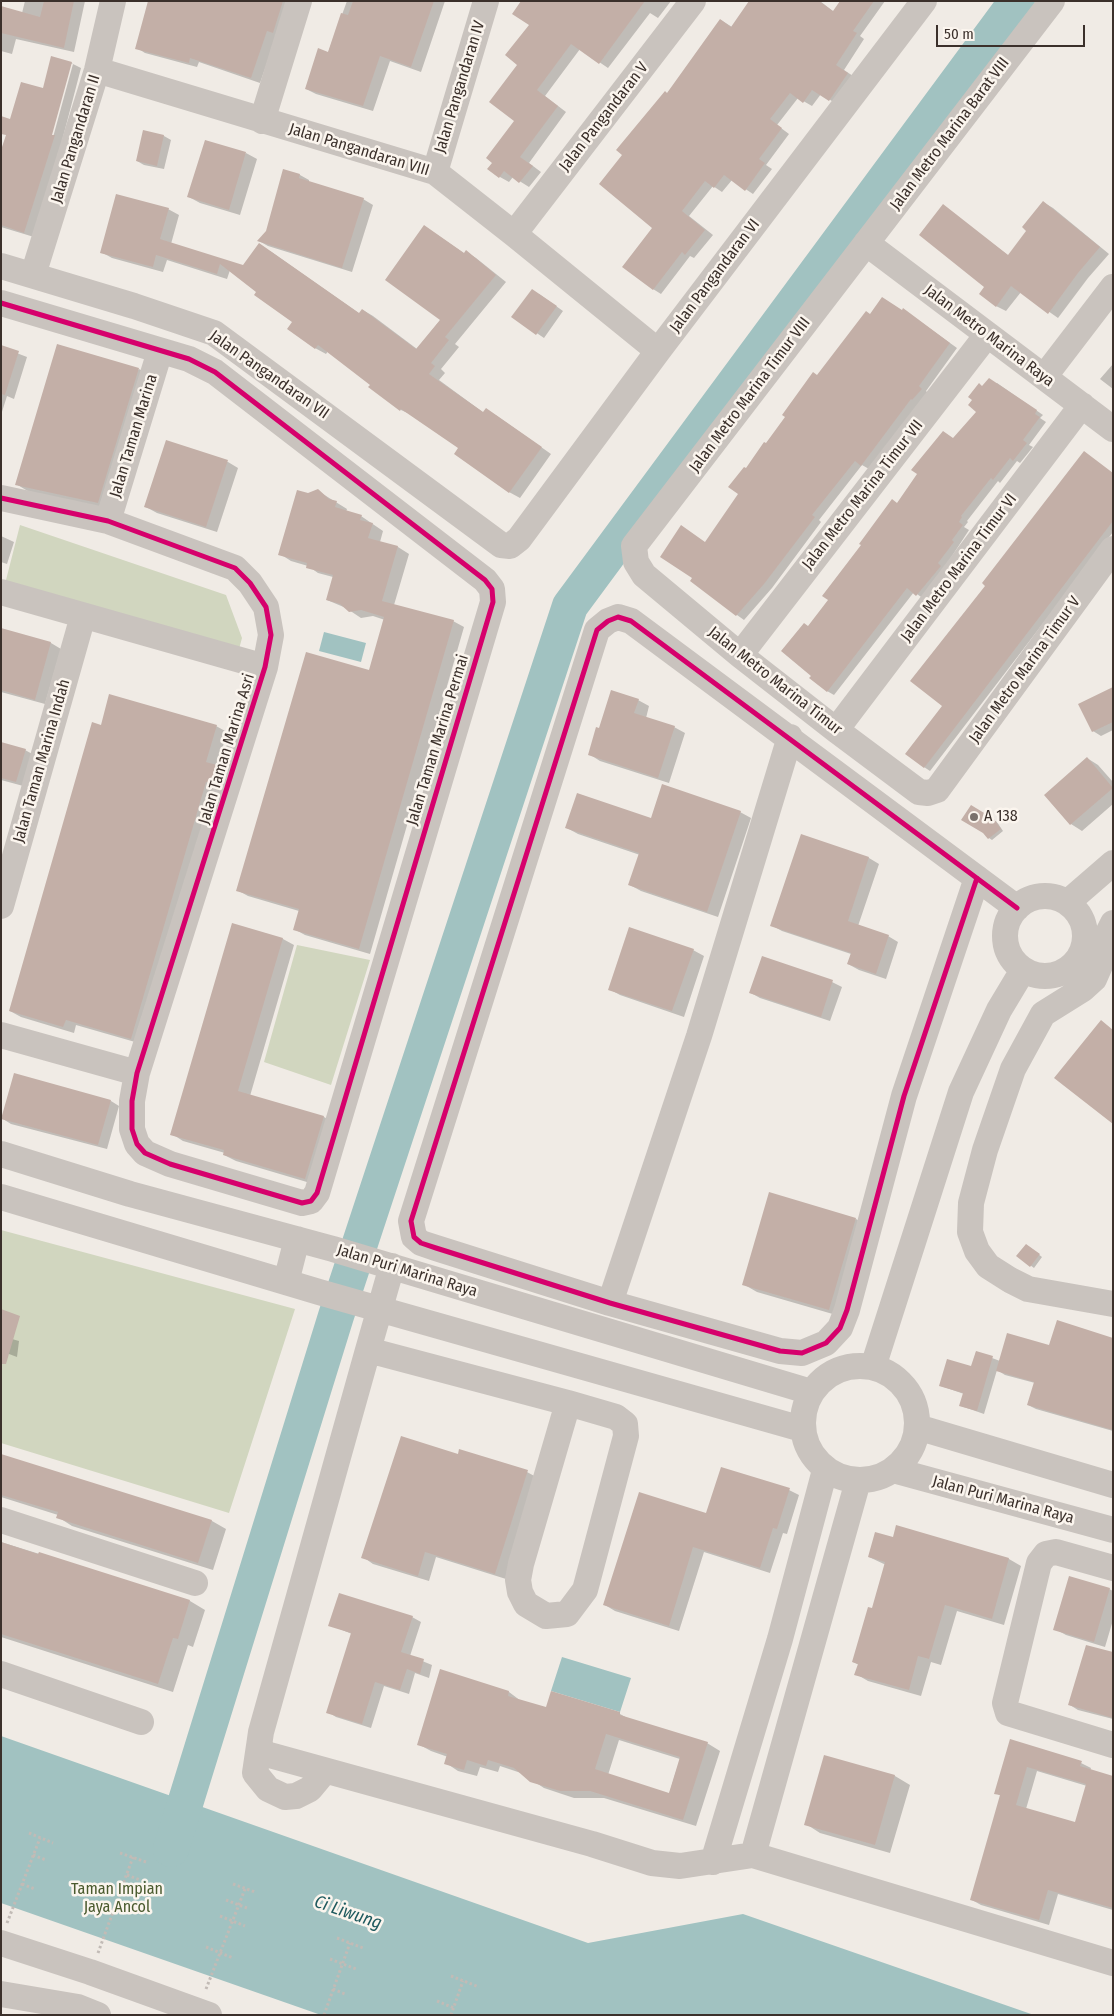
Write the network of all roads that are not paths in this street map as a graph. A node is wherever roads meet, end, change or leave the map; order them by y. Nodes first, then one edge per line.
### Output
1 (113, 1) edge
2 (299, 1) edge
3 (486, 1) edge
4 (693, 1) edge
5 (924, 1) edge
6 (1052, 1) edge
7 (97, 70) junction
8 (262, 121) junction
9 (435, 172) junction
10 (514, 234) junction
11 (866, 243) junction
12 (1, 266) edge
13 (33, 276) junction
14 (1113, 288) edge
15 (1, 303) edge
16 (986, 335) junction
17 (160, 351) junction
18 (658, 351) junction
19 (1044, 377) junction
20 (1082, 405) junction
21 (1113, 429) edge
22 (1, 498) edge
23 (108, 520) junction
24 (505, 546) joint
25 (634, 546) joint
26 (1113, 549) edge
27 (1, 592) edge
28 (83, 616) junction
29 (740, 655) junction
30 (265, 667) junction
31 (836, 730) junction
32 (790, 737) junction
33 (937, 790) joint
34 (1113, 863) edge
35 (977, 878) junction
36 (1068, 902) junction
37 (1, 906) edge
38 (1017, 908) junction
39 (1113, 923) edge
40 (1023, 970) junction
41 (1, 1035) edge
42 (137, 1073) junction
43 (1, 1154) edge
44 (1, 1197) edge
45 (297, 1239) junction
46 (392, 1266) junction
47 (286, 1282) junction
48 (610, 1304) junction
49 (1113, 1304) edge
50 (378, 1309) junction
51 (368, 1350) junction
52 (873, 1367) junction
53 (811, 1392) junction
54 (568, 1403) junction
55 (917, 1427) junction
56 (802, 1429) junction
57 (825, 1470) junction
58 (893, 1470) junction
59 (858, 1481) junction
60 (1113, 1485) edge
61 (1, 1520) edge
62 (1113, 1530) edge
63 (1113, 1568) edge
64 (196, 1583) dead end
65 (780, 1639) junction
66 (812, 1650) junction
67 (1, 1674) edge
68 (141, 1722) dead end
69 (1113, 1745) edge
70 (259, 1746) junction
71 (325, 1770) junction
72 (753, 1855) junction
73 (713, 1862) junction
74 (1, 1943) edge
75 (1113, 1963) edge
76 (1, 1994) edge
77 (98, 2015) edge
78 (209, 2015) edge

1 - 7 street, Jalan Pangandaran II
2 - 8 street
3 - 9 street, Jalan Pangandaran IV
4 - 10 street, Jalan Pangandaran V
5 - 18 street, Jalan Pangandaran VI
6 - 11 street, Jalan Metro Marina Barat VIII
7 - 8 street, Jalan Pangandaran VIII
7 - 13 street, Jalan Pangandaran II
8 - 9 street, Jalan Pangandaran VIII
9 - 10 street, Jalan Pangandaran VIII
10 - 18 street, Jalan Pangandaran VIII
11 - 16 street, Jalan Metro Marina Raya
11 - 25 street, Jalan Metro Marina Timur VIII
12 - 13 street, Jalan Pangandaran VII
13 - 24 street, Jalan Pangandaran VII
14 - 19 street
15 - 17 street, Jalan Taman Marina Permai
16 - 19 street, Jalan Metro Marina Raya
16 - 29 street, Jalan Metro Marina Timur VII
17 - 23 street, Jalan Taman Marina
17 - 42 street, Jalan Taman Marina Permai
18 - 24 street, Jalan Pangandaran VI
19 - 20 street, Jalan Metro Marina Raya
20 - 21 street, Jalan Metro Marina Raya
20 - 31 street, Jalan Metro Marina Timur VI
22 - 23 street
23 - 30 street, Jalan Taman Marina Asri
25 - 29 street, Jalan Metro Marina Timur
26 - 33 street, Jalan Metro Marina Timur V
27 - 28 street
28 - 30 street
28 - 37 street, Jalan Taman Marina Indah
29 - 31 street, Jalan Metro Marina Timur
30 - 42 street, Jalan Taman Marina Asri
31 - 33 street, Jalan Metro Marina Timur
32 - 35 street
32 - 48 street
32 - 48 street
34 - 36 street
35 - 38 street
35 - 48 street
36 - 38 street
36 - 40 street
38 - 40 street
39 - 49 street
40 - 52 street
41 - 42 street
43 - 45 street, Jalan Puri Marina Raya
44 - 47 street
45 - 46 street, Jalan Puri Marina Raya
45 - 47 street
46 - 50 street
46 - 53 street, Jalan Puri Marina Raya
47 - 50 street
50 - 51 street
50 - 56 street
51 - 54 street
51 - 70 street
52 - 53 street
52 - 55 street
53 - 56 street
54 - 54 street
55 - 58 street
55 - 60 street
56 - 57 street
57 - 59 street
57 - 65 street
58 - 59 street
58 - 62 street, Jalan Puri Marina Raya
59 - 66 street
61 - 64 street
63 - 69 street
65 - 66 street
65 - 73 street
66 - 72 street
67 - 68 street
70 - 71 street
70 - 71 street
71 - 73 street
72 - 73 street
72 - 75 street
74 - 78 street
76 - 77 street

